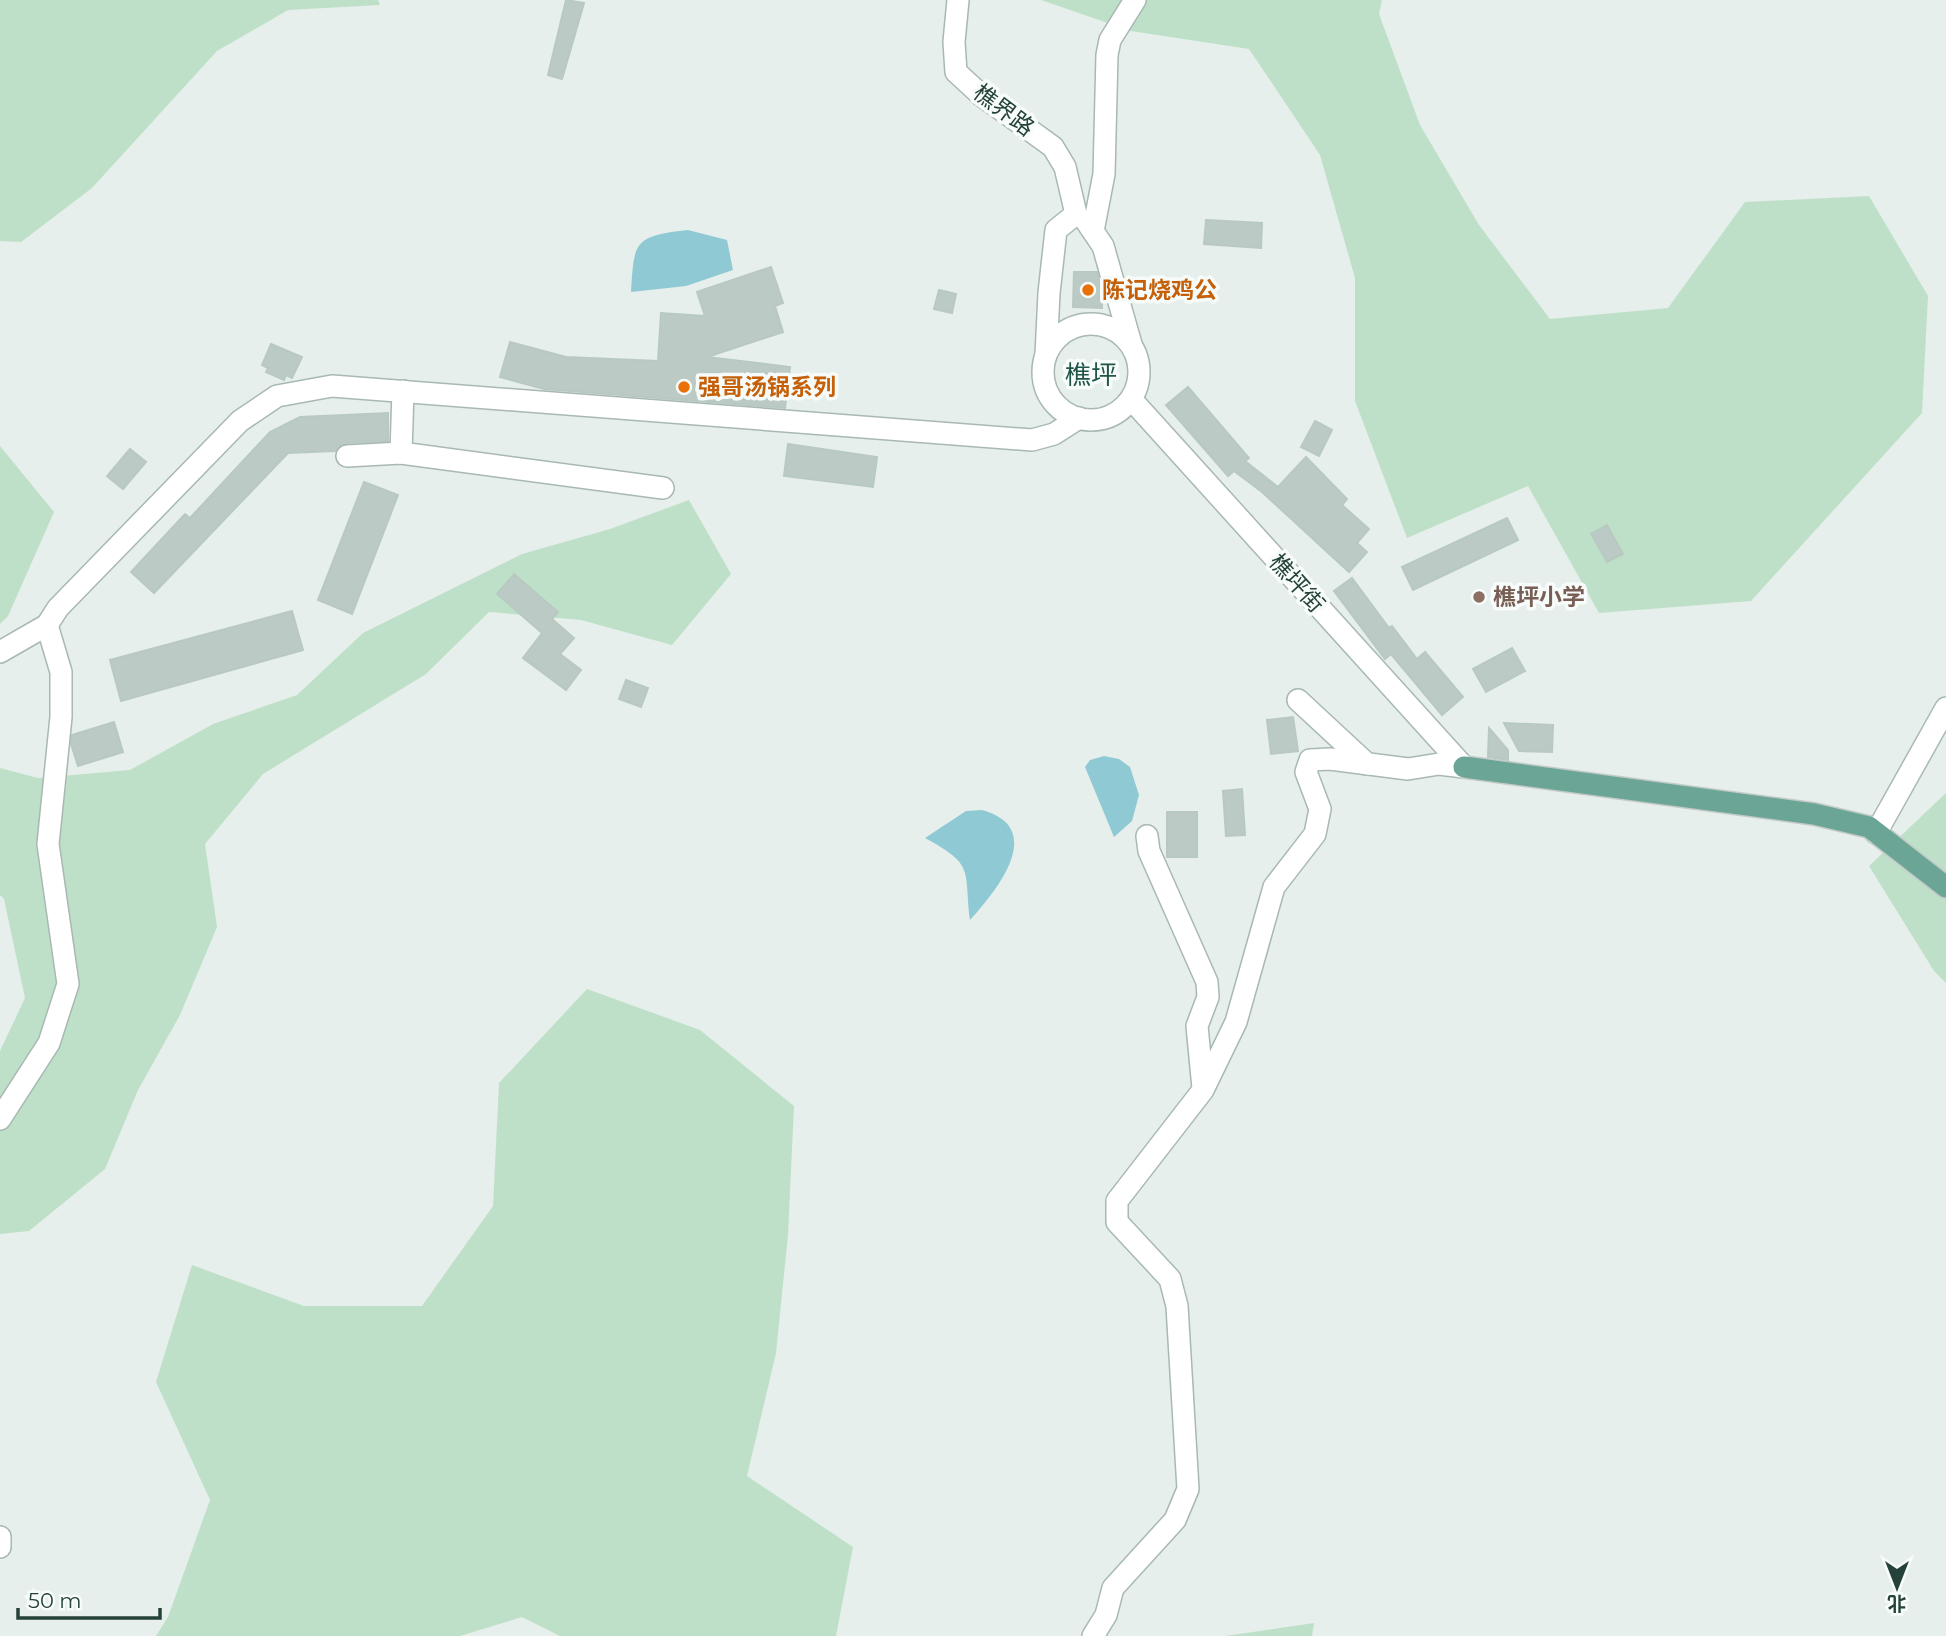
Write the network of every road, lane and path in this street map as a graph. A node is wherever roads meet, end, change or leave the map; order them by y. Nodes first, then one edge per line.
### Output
1 (958, 0) edge
2 (1135, 0) edge
3 (1076, 214) junction
4 (1093, 232) junction
5 (1131, 345) junction
6 (1046, 355) junction
7 (403, 391) junction
8 (1131, 399) junction
9 (1079, 418) junction
10 (401, 453) junction
11 (348, 456) dead end
12 (663, 488) dead end
13 (47, 625) junction
14 (0, 652) edge
15 (1298, 701) dead end
16 (1946, 708) edge
17 (1367, 764) junction
18 (1464, 767) junction
19 (1876, 833) junction
20 (1147, 836) dead end
21 (1946, 887) edge
22 (1203, 1090) junction
23 (0, 1119) edge
24 (0, 1537) edge
25 (0, 1548) edge
26 (1093, 1636) edge

1 - 3 street, 樵界路
2 - 4 street
3 - 4 street
3 - 6 street
4 - 5 street
5 - 6 street
5 - 8 street
6 - 9 street
7 - 9 street
7 - 10 street
7 - 13 street
8 - 9 street
8 - 18 street, 樵坪街
10 - 11 street
10 - 12 street
13 - 14 street
13 - 23 street
15 - 17 street
16 - 19 street
17 - 18 street
17 - 22 street
18 - 19 main road
19 - 21 main road
20 - 22 street
22 - 26 street
24 - 25 street

